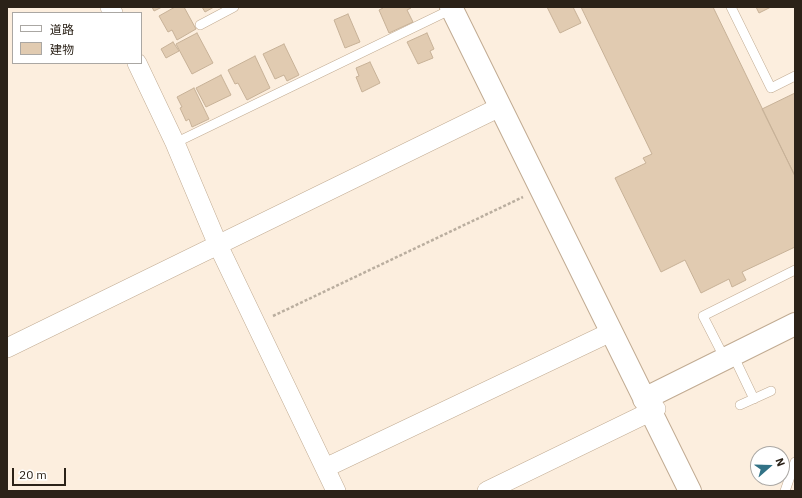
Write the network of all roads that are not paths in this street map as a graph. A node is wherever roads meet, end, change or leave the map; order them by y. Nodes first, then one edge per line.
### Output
1 (233, 7) edge
2 (731, 7) edge
3 (451, 8) edge
4 (200, 25) dead end
5 (137, 64) edge
6 (795, 76) edge
7 (500, 107) junction
8 (175, 142) junction
9 (218, 245) junction
10 (795, 270) edge
11 (795, 324) edge
12 (611, 332) junction
13 (7, 348) edge
14 (729, 357) junction
15 (771, 391) dead end
16 (754, 399) junction
17 (740, 405) dead end
18 (650, 407) junction
19 (795, 462) edge
20 (325, 468) junction
21 (336, 491) edge
22 (487, 491) edge
23 (690, 491) edge
24 (785, 491) edge

1 - 4 lane
2 - 6 lane
3 - 7 street
3 - 8 lane
5 - 8 street
7 - 9 street
7 - 12 street
8 - 9 street
9 - 13 street
9 - 20 street
10 - 14 lane
11 - 14 street
12 - 18 street
12 - 20 street
14 - 16 lane
14 - 18 street
15 - 16 lane
16 - 17 lane
18 - 22 street
18 - 23 street
19 - 24 lane
20 - 21 street

